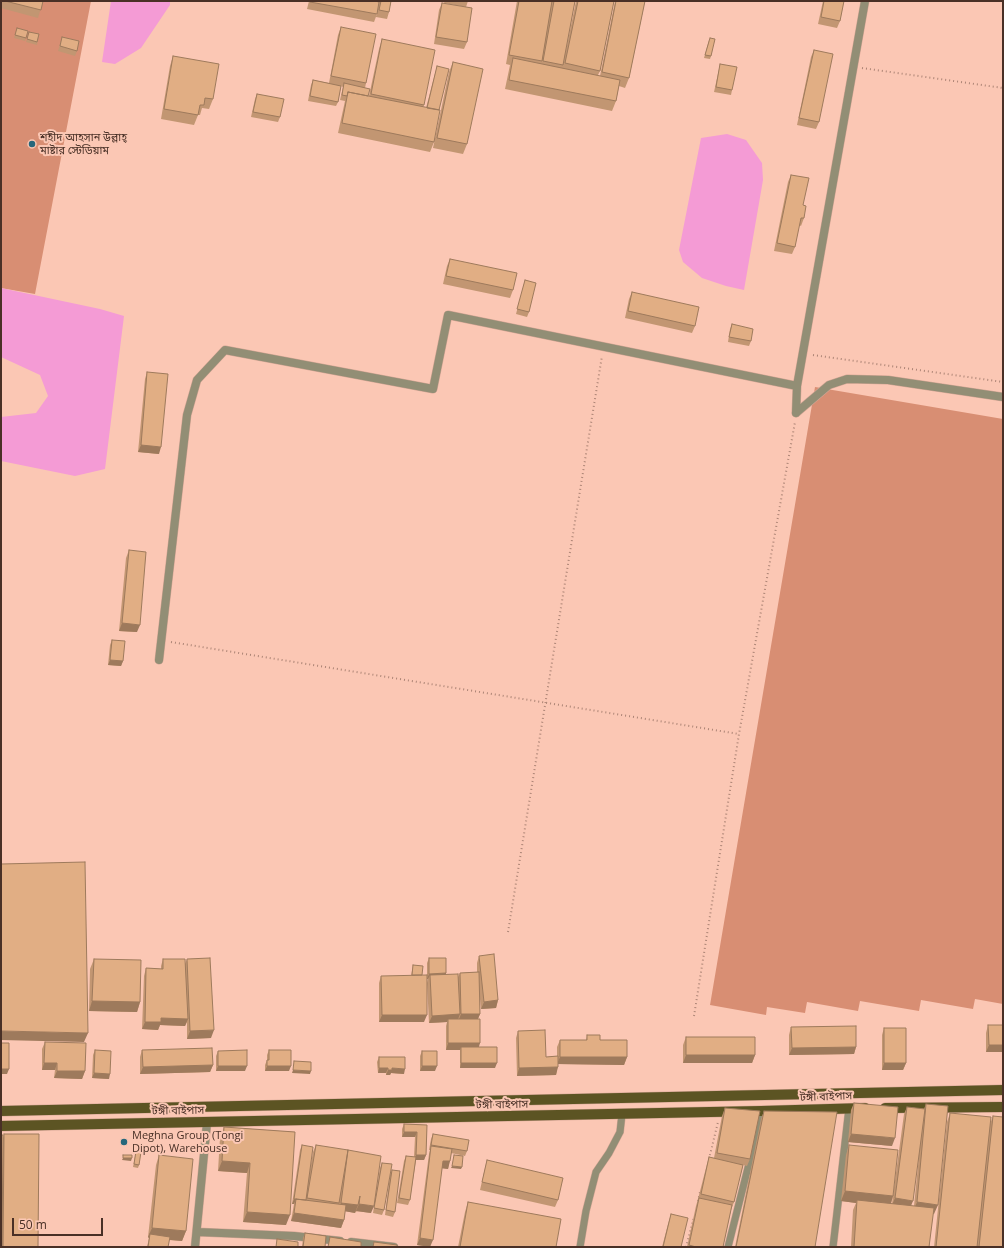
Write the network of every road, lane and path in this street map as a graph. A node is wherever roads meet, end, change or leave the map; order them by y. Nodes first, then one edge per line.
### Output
1 (865, 1) edge
2 (853, 66) junction
3 (1003, 88) edge
4 (603, 347) junction
5 (802, 353) junction
6 (1003, 382) edge
7 (797, 386) junction
8 (1003, 397) edge
9 (796, 413) junction
10 (164, 641) dead end
11 (160, 660) dead end
12 (545, 703) junction
13 (739, 734) junction
14 (508, 932) dead end
15 (694, 1016) dead end
16 (1003, 1090) edge
17 (849, 1108) junction
18 (1003, 1108) edge
19 (1, 1111) edge
20 (761, 1111) junction
21 (721, 1112) junction
22 (622, 1114) junction
23 (207, 1123) junction
24 (1, 1126) edge
25 (708, 1161) edge
26 (740, 1166) edge
27 (748, 1168) junction
28 (701, 1190) edge
29 (697, 1204) edge
30 (695, 1211) edge
31 (197, 1232) junction
32 (195, 1247) edge
33 (394, 1247) edge
34 (580, 1247) edge
35 (686, 1247) edge
36 (728, 1247) edge
37 (833, 1247) edge

1 - 2 street
2 - 3 path
2 - 5 street
4 - 7 street
4 - 11 street
4 - 12 path
5 - 6 path
5 - 7 street
7 - 9 street
8 - 9 street
9 - 13 path
10 - 12 path
12 - 13 path
12 - 14 path
13 - 15 path
16 - 19 main road
17 - 18 main road, টঙ্গী বাইপাস
17 - 20 main road, টঙ্গী বাইপাস
17 - 37 lane
20 - 21 main road, টঙ্গী বাইপাস
20 - 27 lane
21 - 22 main road, টঙ্গী বাইপাস
21 - 25 path
22 - 23 main road, টঙ্গী বাইপাস
22 - 34 lane
23 - 24 main road, টঙ্গী বাইপাস
23 - 31 street
26 - 27 lane
27 - 36 lane
28 - 29 path
30 - 35 path
31 - 32 street
31 - 33 street

